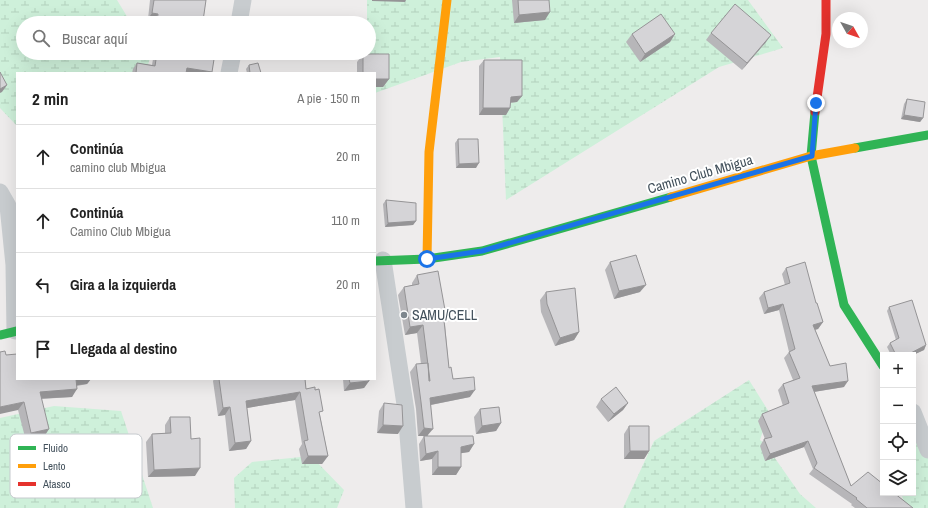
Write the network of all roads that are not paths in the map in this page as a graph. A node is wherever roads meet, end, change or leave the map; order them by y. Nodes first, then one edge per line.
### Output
1 (243, 0) edge
2 (447, 0) edge
3 (826, 0) edge
4 (240, 16) edge
5 (232, 60) edge
6 (229, 72) edge
7 (928, 135) edge
8 (812, 156) junction
9 (0, 192) edge
10 (427, 259) junction
11 (379, 261) edge
12 (11, 332) edge
13 (880, 361) edge
14 (916, 420) edge
15 (928, 450) edge
16 (414, 508) edge

1 - 4 street
2 - 10 street
3 - 8 street
5 - 6 street
7 - 8 street, Camino Club Mbigua
8 - 10 street, Camino Club Mbigua
8 - 13 street
9 - 12 street
10 - 11 street
11 - 16 street
14 - 15 street

